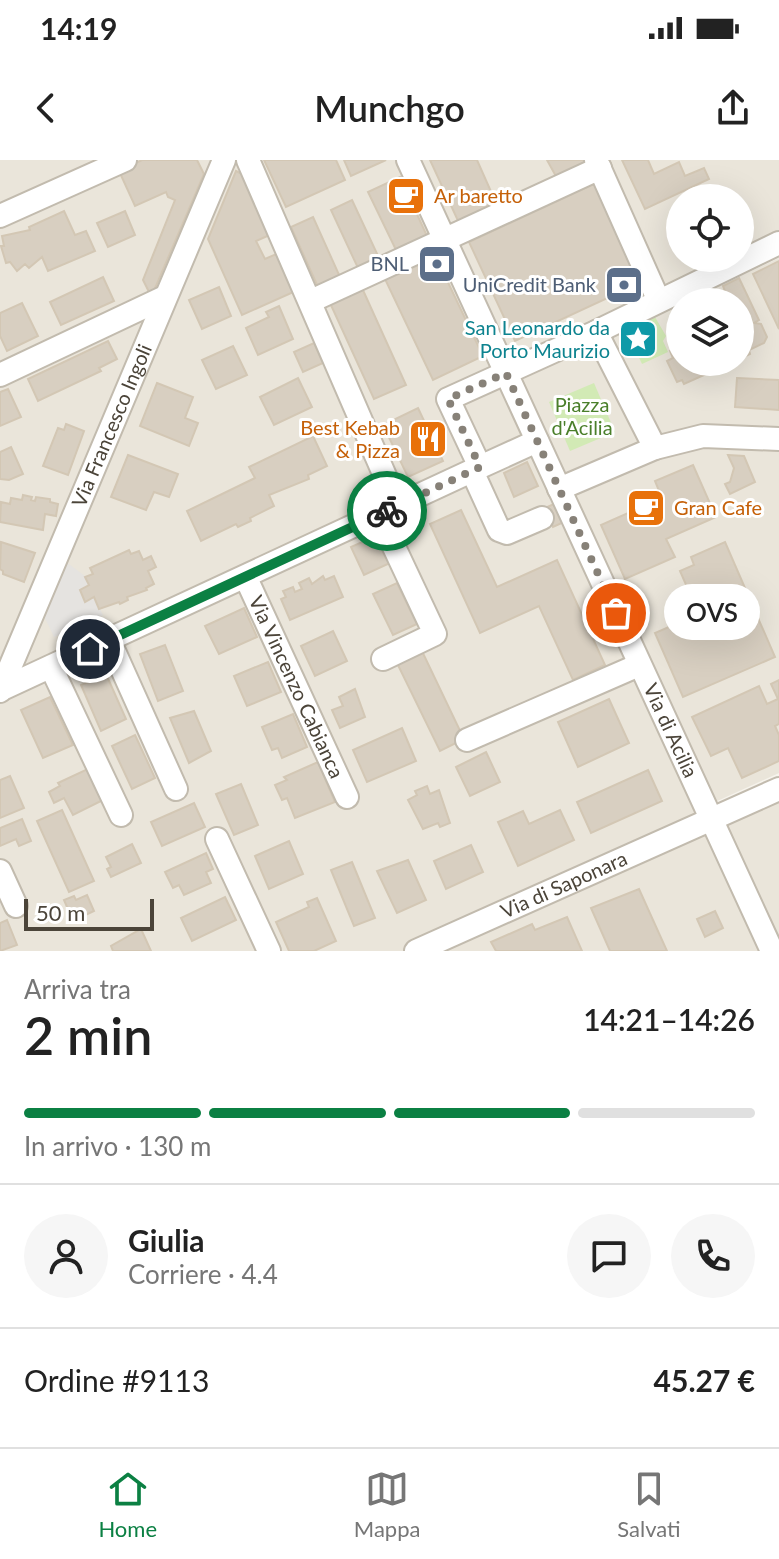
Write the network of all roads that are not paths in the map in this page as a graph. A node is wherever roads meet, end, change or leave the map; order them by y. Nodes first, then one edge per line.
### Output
1 (125, 160) edge
2 (224, 160) edge
3 (248, 160) edge
4 (408, 160) edge
5 (598, 164) edge
6 (0, 216) edge
7 (444, 241) junction
8 (779, 243) edge
9 (165, 297) junction
10 (658, 299) junction
11 (311, 301) junction
12 (596, 332) junction
13 (506, 373) junction
14 (0, 375) edge
15 (779, 439) edge
16 (537, 441) junction
17 (655, 448) junction
18 (476, 469) junction
19 (559, 489) junction
20 (388, 510) junction
21 (542, 518) dead end
22 (246, 578) junction
23 (109, 640) junction
24 (383, 659) dead end
25 (639, 665) junction
26 (51, 667) junction
27 (0, 690) edge
28 (467, 740) dead end
29 (176, 789) dead end
30 (779, 789) edge
31 (347, 797) dead end
32 (121, 815) dead end
33 (711, 820) junction
34 (217, 839) dead end
35 (0, 871) edge
36 (16, 906) dead end
37 (269, 951) edge
38 (416, 951) edge
39 (772, 951) edge

1 - 6 street
2 - 9 street, Via Francesco Ingoli
3 - 11 street
4 - 7 street, Via di Acilia
5 - 7 street
5 - 10 street
7 - 11 street
7 - 13 street, Via di Acilia
8 - 10 street
9 - 14 street
9 - 27 street, Via Francesco Ingoli
10 - 12 street
11 - 20 street
12 - 13 street
12 - 17 street
13 - 16 street, Via di Acilia
13 - 18 street
15 - 17 street
16 - 18 street
16 - 19 street, Via di Acilia
17 - 19 street
18 - 20 street
18 - 21 street
19 - 25 street, Via di Acilia
20 - 22 street
20 - 24 street
22 - 23 street
22 - 31 street, Via Vincenzo Cabianca
23 - 26 street
23 - 29 street
25 - 28 street
25 - 33 street, Via di Acilia
26 - 27 street
26 - 32 street
30 - 33 street, Via di Saponara
33 - 38 street, Via di Saponara
33 - 39 street, Via di Acilia
34 - 37 street
35 - 36 street

